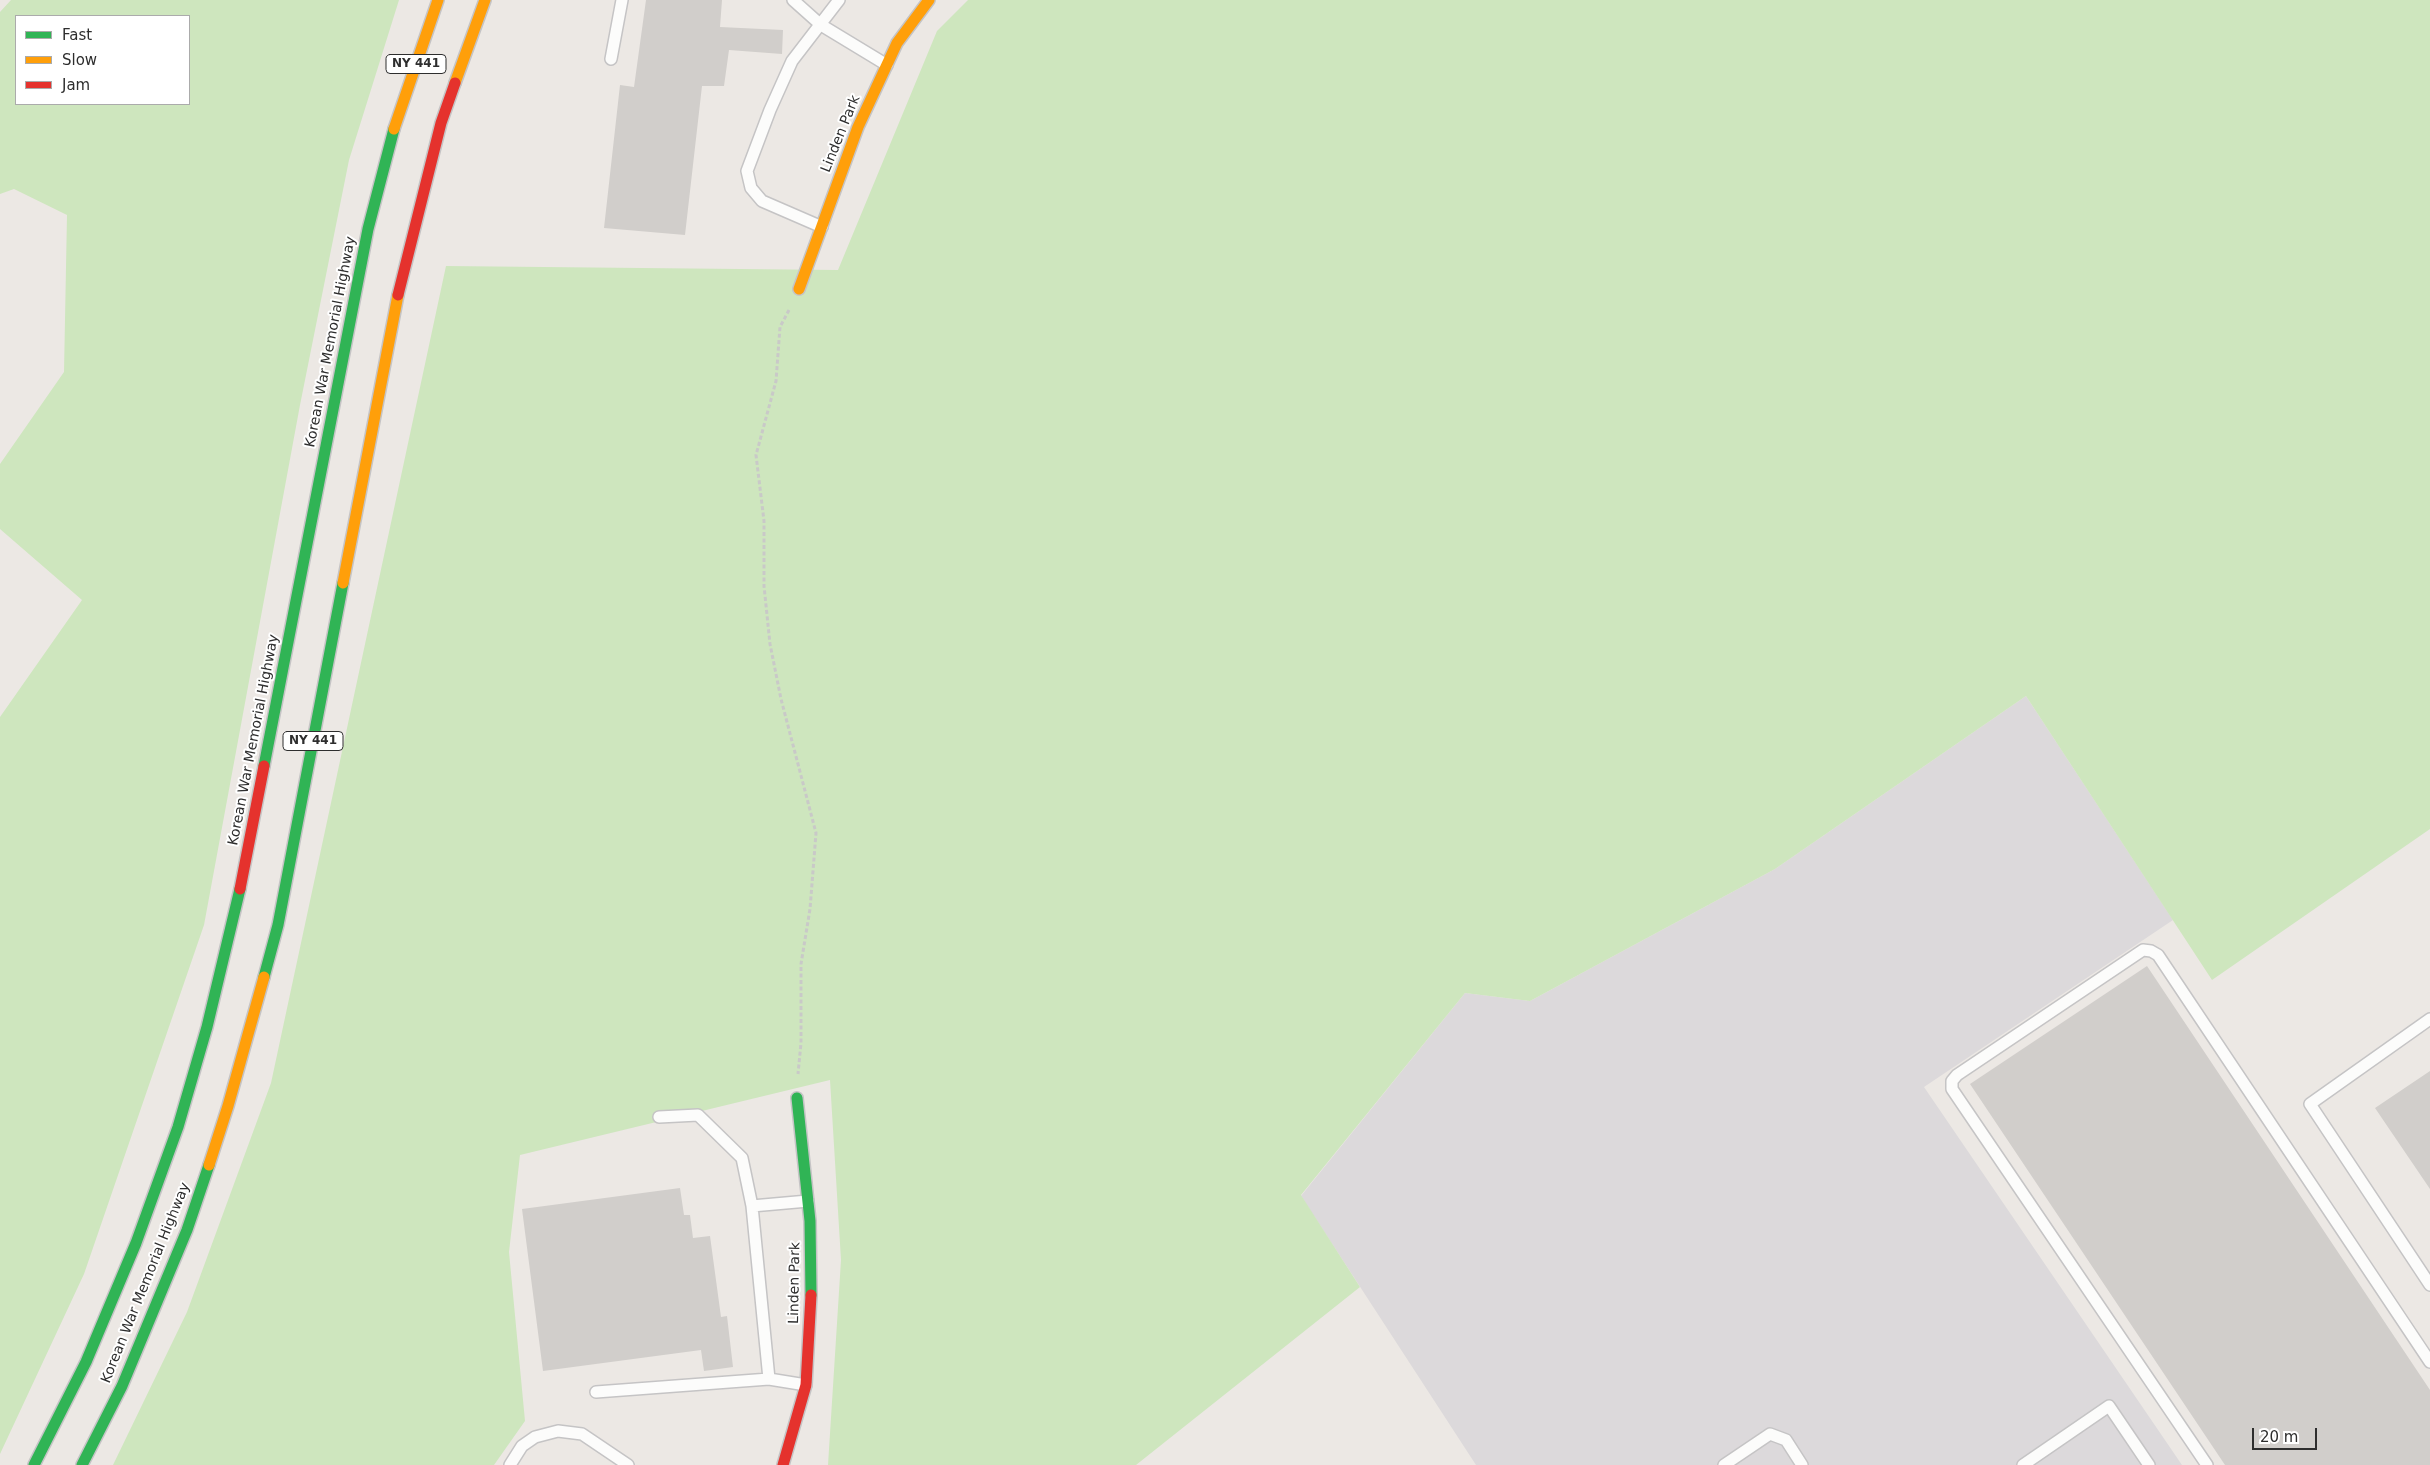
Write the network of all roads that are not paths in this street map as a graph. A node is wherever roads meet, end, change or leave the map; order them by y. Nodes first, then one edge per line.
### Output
1 (438, 0) edge
2 (485, 0) edge
3 (622, 0) edge
4 (793, 0) edge
5 (839, 0) edge
6 (929, 0) edge
7 (820, 25) junction
8 (611, 59) dead end
9 (404, 63) dead end
10 (887, 65) junction
11 (394, 129) junction
12 (822, 227) junction
13 (799, 290) road end
14 (2430, 1019) edge
15 (796, 1098) road end
16 (659, 1117) dead end
17 (808, 1200) junction
18 (752, 1206) junction
19 (2430, 1285) edge
20 (2430, 1362) edge
21 (769, 1379) junction
22 (806, 1385) junction
23 (596, 1392) dead end
24 (34, 1465) edge
25 (82, 1465) edge
26 (510, 1465) edge
27 (628, 1465) edge
28 (783, 1465) edge
29 (1724, 1465) edge
30 (1802, 1465) edge
31 (2023, 1465) edge
32 (2149, 1465) edge
33 (2207, 1465) edge

1 - 11 main road, Korean War Memorial Highway / NY 441
2 - 25 main road, Korean War Memorial Highway / NY 441
3 - 8 lane
4 - 7 lane
5 - 7 lane
6 - 10 main road, Linden Park
7 - 10 lane
7 - 12 lane
9 - 11 main road
10 - 12 main road, Linden Park
11 - 24 main road, Korean War Memorial Highway / NY 441
12 - 13 main road, Linden Park
14 - 19 lane
15 - 17 main road, Linden Park
16 - 18 lane
17 - 18 lane
17 - 22 main road, Linden Park
18 - 21 lane
20 - 33 lane
21 - 22 lane
21 - 23 lane
22 - 28 main road, Linden Park
26 - 27 lane
29 - 30 lane
31 - 32 lane

